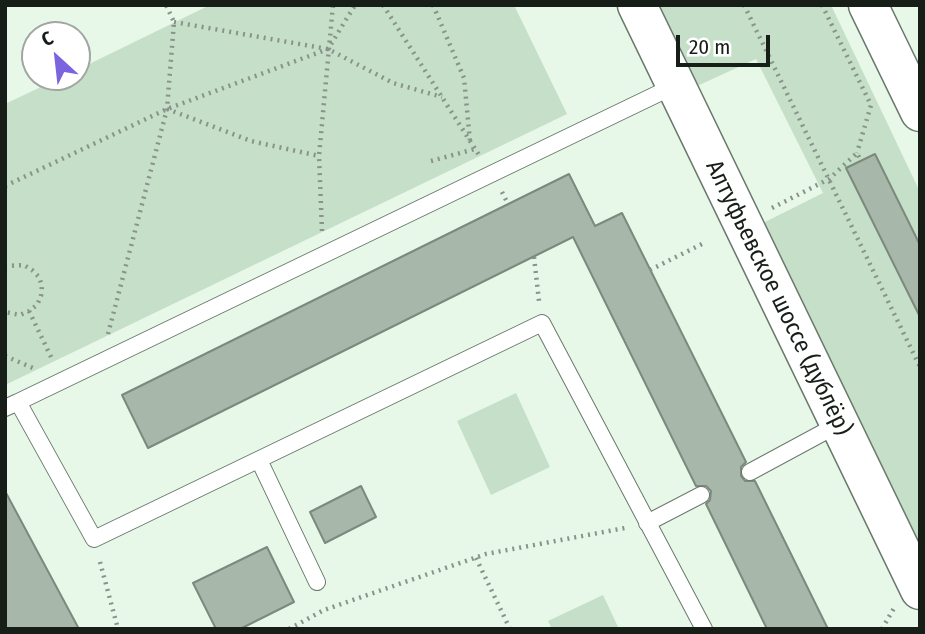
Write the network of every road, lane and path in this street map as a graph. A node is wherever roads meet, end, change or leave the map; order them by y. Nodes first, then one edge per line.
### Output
1 (166, 5) edge
2 (333, 5) edge
3 (355, 5) edge
4 (383, 5) edge
5 (433, 5) edge
6 (637, 5) edge
7 (744, 5) edge
8 (822, 5) edge
9 (868, 5) edge
10 (174, 22) junction
11 (328, 49) junction
12 (676, 85) junction
13 (442, 97) junction
14 (167, 109) junction
15 (920, 112) edge
16 (470, 141) junction
17 (475, 149) junction
18 (857, 153) junction
19 (319, 156) junction
20 (480, 156) dead end
21 (431, 160) dead end
22 (861, 161) dead end
23 (829, 179) junction
24 (5, 186) edge
25 (765, 212) dead end
26 (704, 243) dead end
27 (332, 251) junction
28 (534, 257) dead end
29 (5, 266) edge
30 (650, 270) dead end
31 (29, 311) junction
32 (5, 312) edge
33 (542, 323) junction
34 (108, 359) junction
35 (920, 367) edge
36 (62, 381) junction
37 (11, 405) edge
38 (839, 424) junction
39 (259, 460) junction
40 (750, 472) dead end
41 (701, 495) dead end
42 (647, 523) junction
43 (94, 539) junction
44 (476, 558) junction
45 (317, 582) dead end
46 (908, 596) edge
47 (118, 629) edge
48 (289, 629) edge
49 (510, 629) edge
50 (704, 629) edge
51 (882, 629) edge

1 - 10 path
2 - 11 path
3 - 11 path
4 - 13 path
5 - 16 path
6 - 12 main road, Алтуфьевское шоссе (дублёр)
7 - 23 path
8 - 18 path
9 - 15 main road
10 - 11 path
10 - 14 path
11 - 13 path
11 - 14 path
11 - 19 path
12 - 27 lane
12 - 38 main road, Алтуфьевское шоссе (дублёр)
13 - 16 path
14 - 19 path
14 - 24 path
14 - 34 path
16 - 17 path
17 - 20 path
17 - 21 path
18 - 22 path
18 - 23 path
19 - 27 path
23 - 25 path
23 - 35 path
26 - 30 path
27 - 34 lane
28 - 33 path
29 - 31 path
31 - 32 path
31 - 36 path
33 - 39 lane
33 - 42 lane
34 - 36 lane
36 - 37 lane
37 - 43 lane
38 - 40 lane
38 - 46 main road, Алтуфьевское шоссе (дублёр)
39 - 43 lane
39 - 45 lane
41 - 42 lane
42 - 44 path
42 - 50 lane
43 - 47 path
44 - 48 path
44 - 49 path
46 - 51 path

